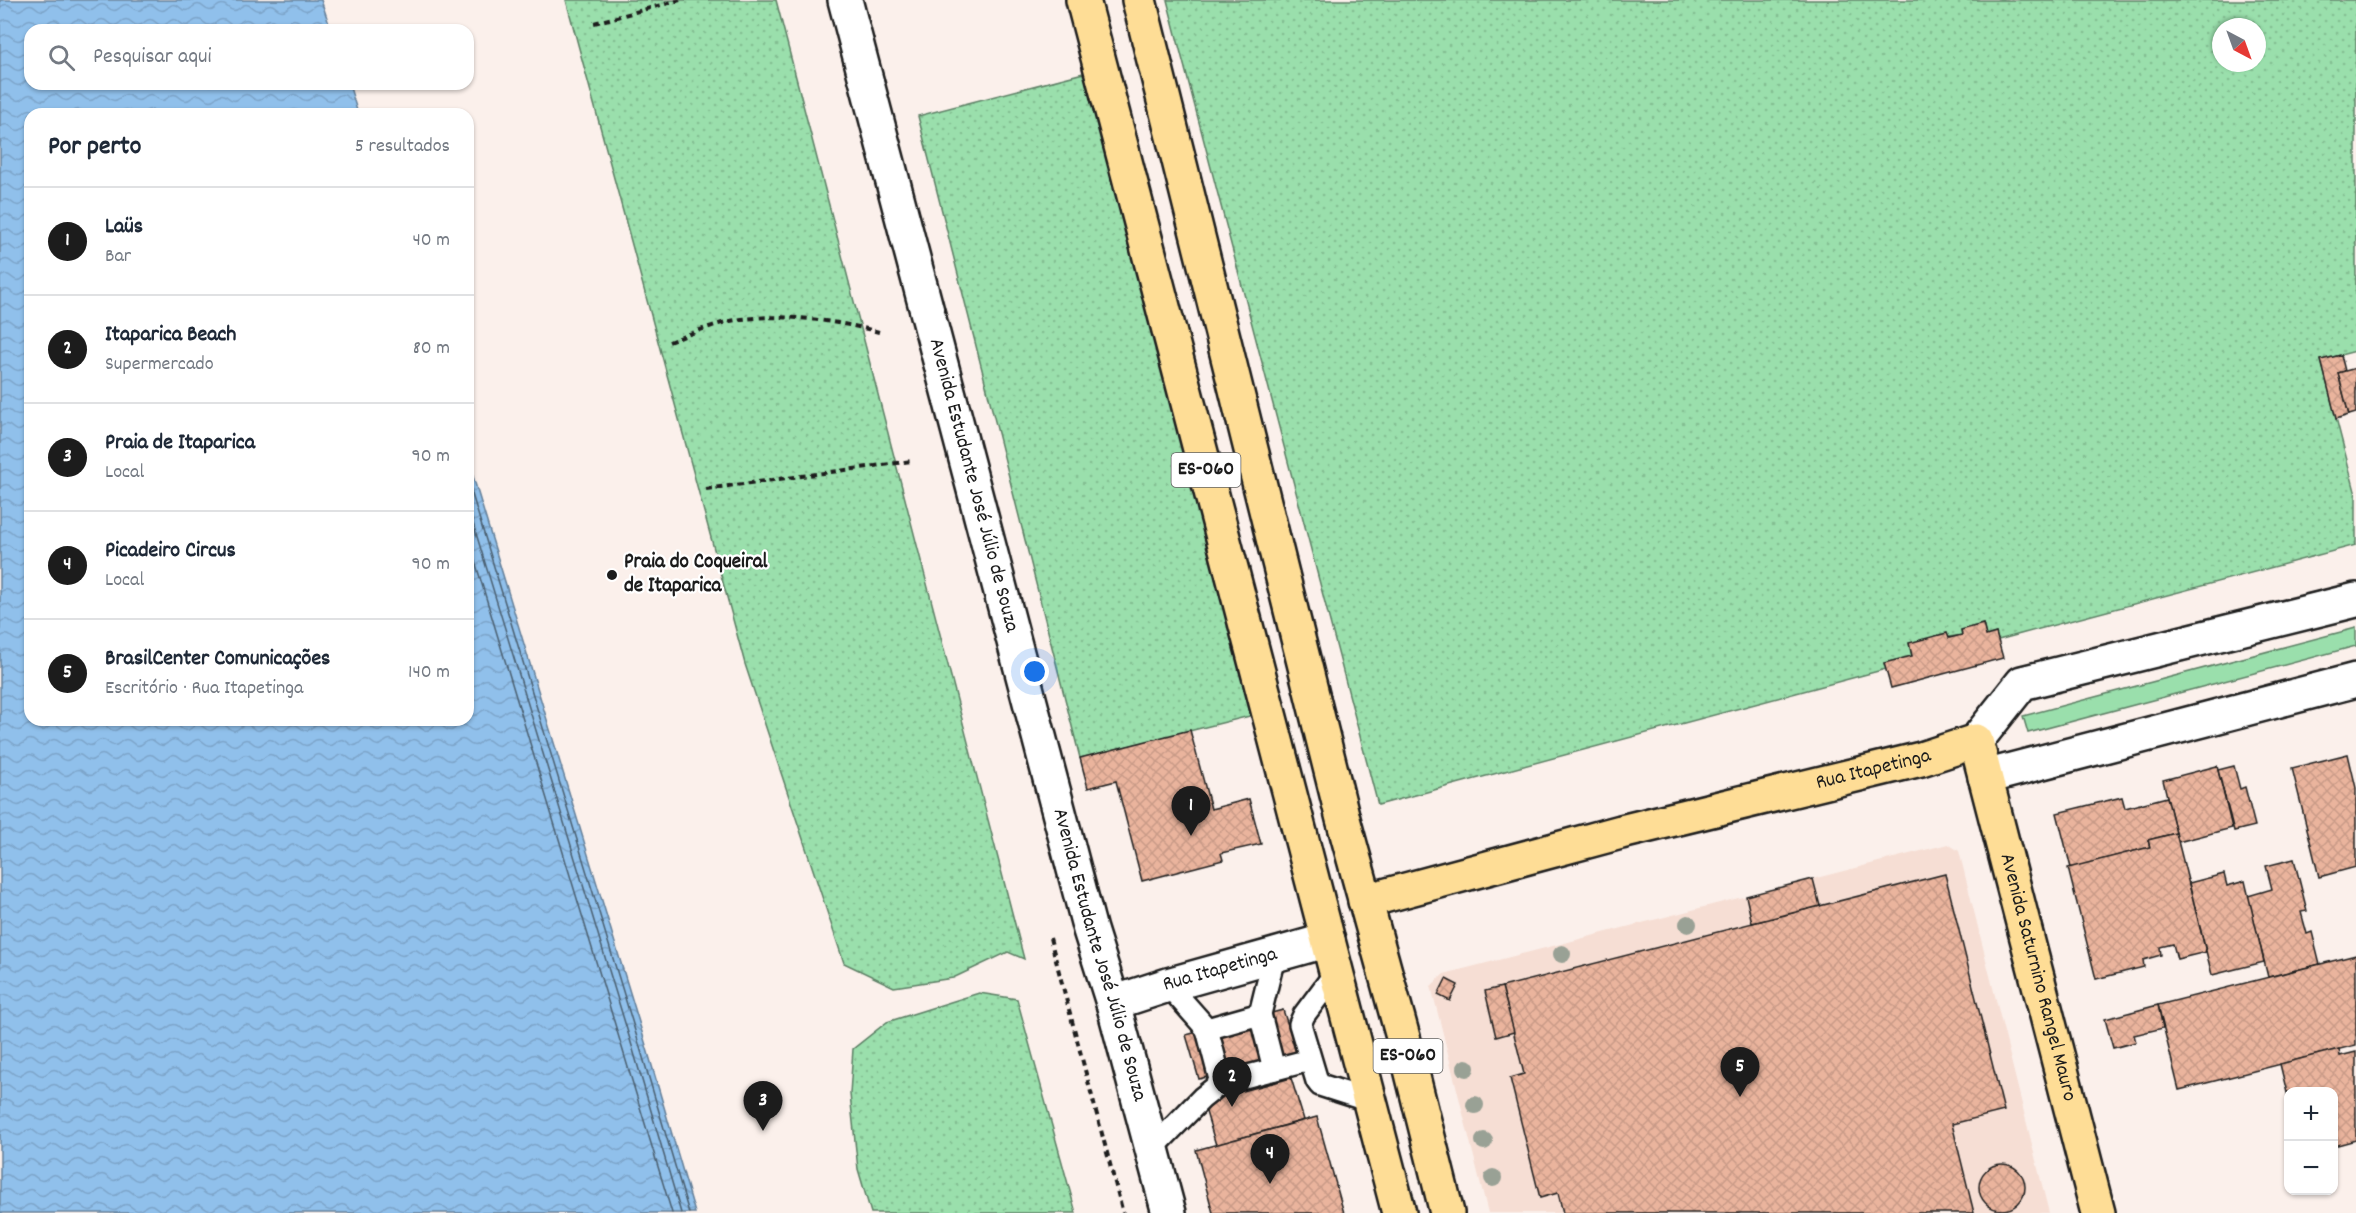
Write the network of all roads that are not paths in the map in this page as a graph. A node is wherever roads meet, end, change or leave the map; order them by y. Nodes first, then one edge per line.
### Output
1 (845, 0) edge
2 (1083, 0) edge
3 (1139, 0) edge
4 (2356, 600) edge
5 (2356, 680) edge
6 (1976, 741) junction
7 (1985, 777) junction
8 (1365, 901) junction
9 (1328, 940) junction
10 (1274, 957) junction
11 (1336, 972) junction
12 (1168, 985) junction
13 (1113, 1004) junction
14 (1260, 1014) junction
15 (1207, 1029) junction
16 (1310, 1060) junction
17 (1274, 1070) junction
18 (1221, 1083) junction
19 (1370, 1101) junction
20 (1153, 1148) junction
21 (1169, 1213) edge
22 (1399, 1213) edge
23 (1447, 1213) edge
24 (2098, 1213) edge

1 - 13 street, Avenida Estudante José Júlio de Souza
2 - 9 main road, ES-060
3 - 8 main road, ES-060
4 - 6 street
5 - 7 street
6 - 7 main road, Avenida Saturnino Rangel Mauro
6 - 8 main road, Rua Itapetinga
7 - 24 main road, Avenida Saturnino Rangel Mauro
8 - 23 main road, ES-060
9 - 10 street, Rua Itapetinga
9 - 11 main road, ES-060
10 - 12 street, Rua Itapetinga
10 - 14 lane
11 - 16 lane
11 - 19 main road, ES-060
12 - 13 street, Rua Itapetinga
12 - 15 lane
13 - 20 street, Avenida Estudante José Júlio de Souza
14 - 15 lane
14 - 17 lane
15 - 18 lane
16 - 17 lane
16 - 19 lane
17 - 18 lane
18 - 20 lane
19 - 22 main road, ES-060
20 - 21 street, Avenida Estudante José Júlio de Souza

